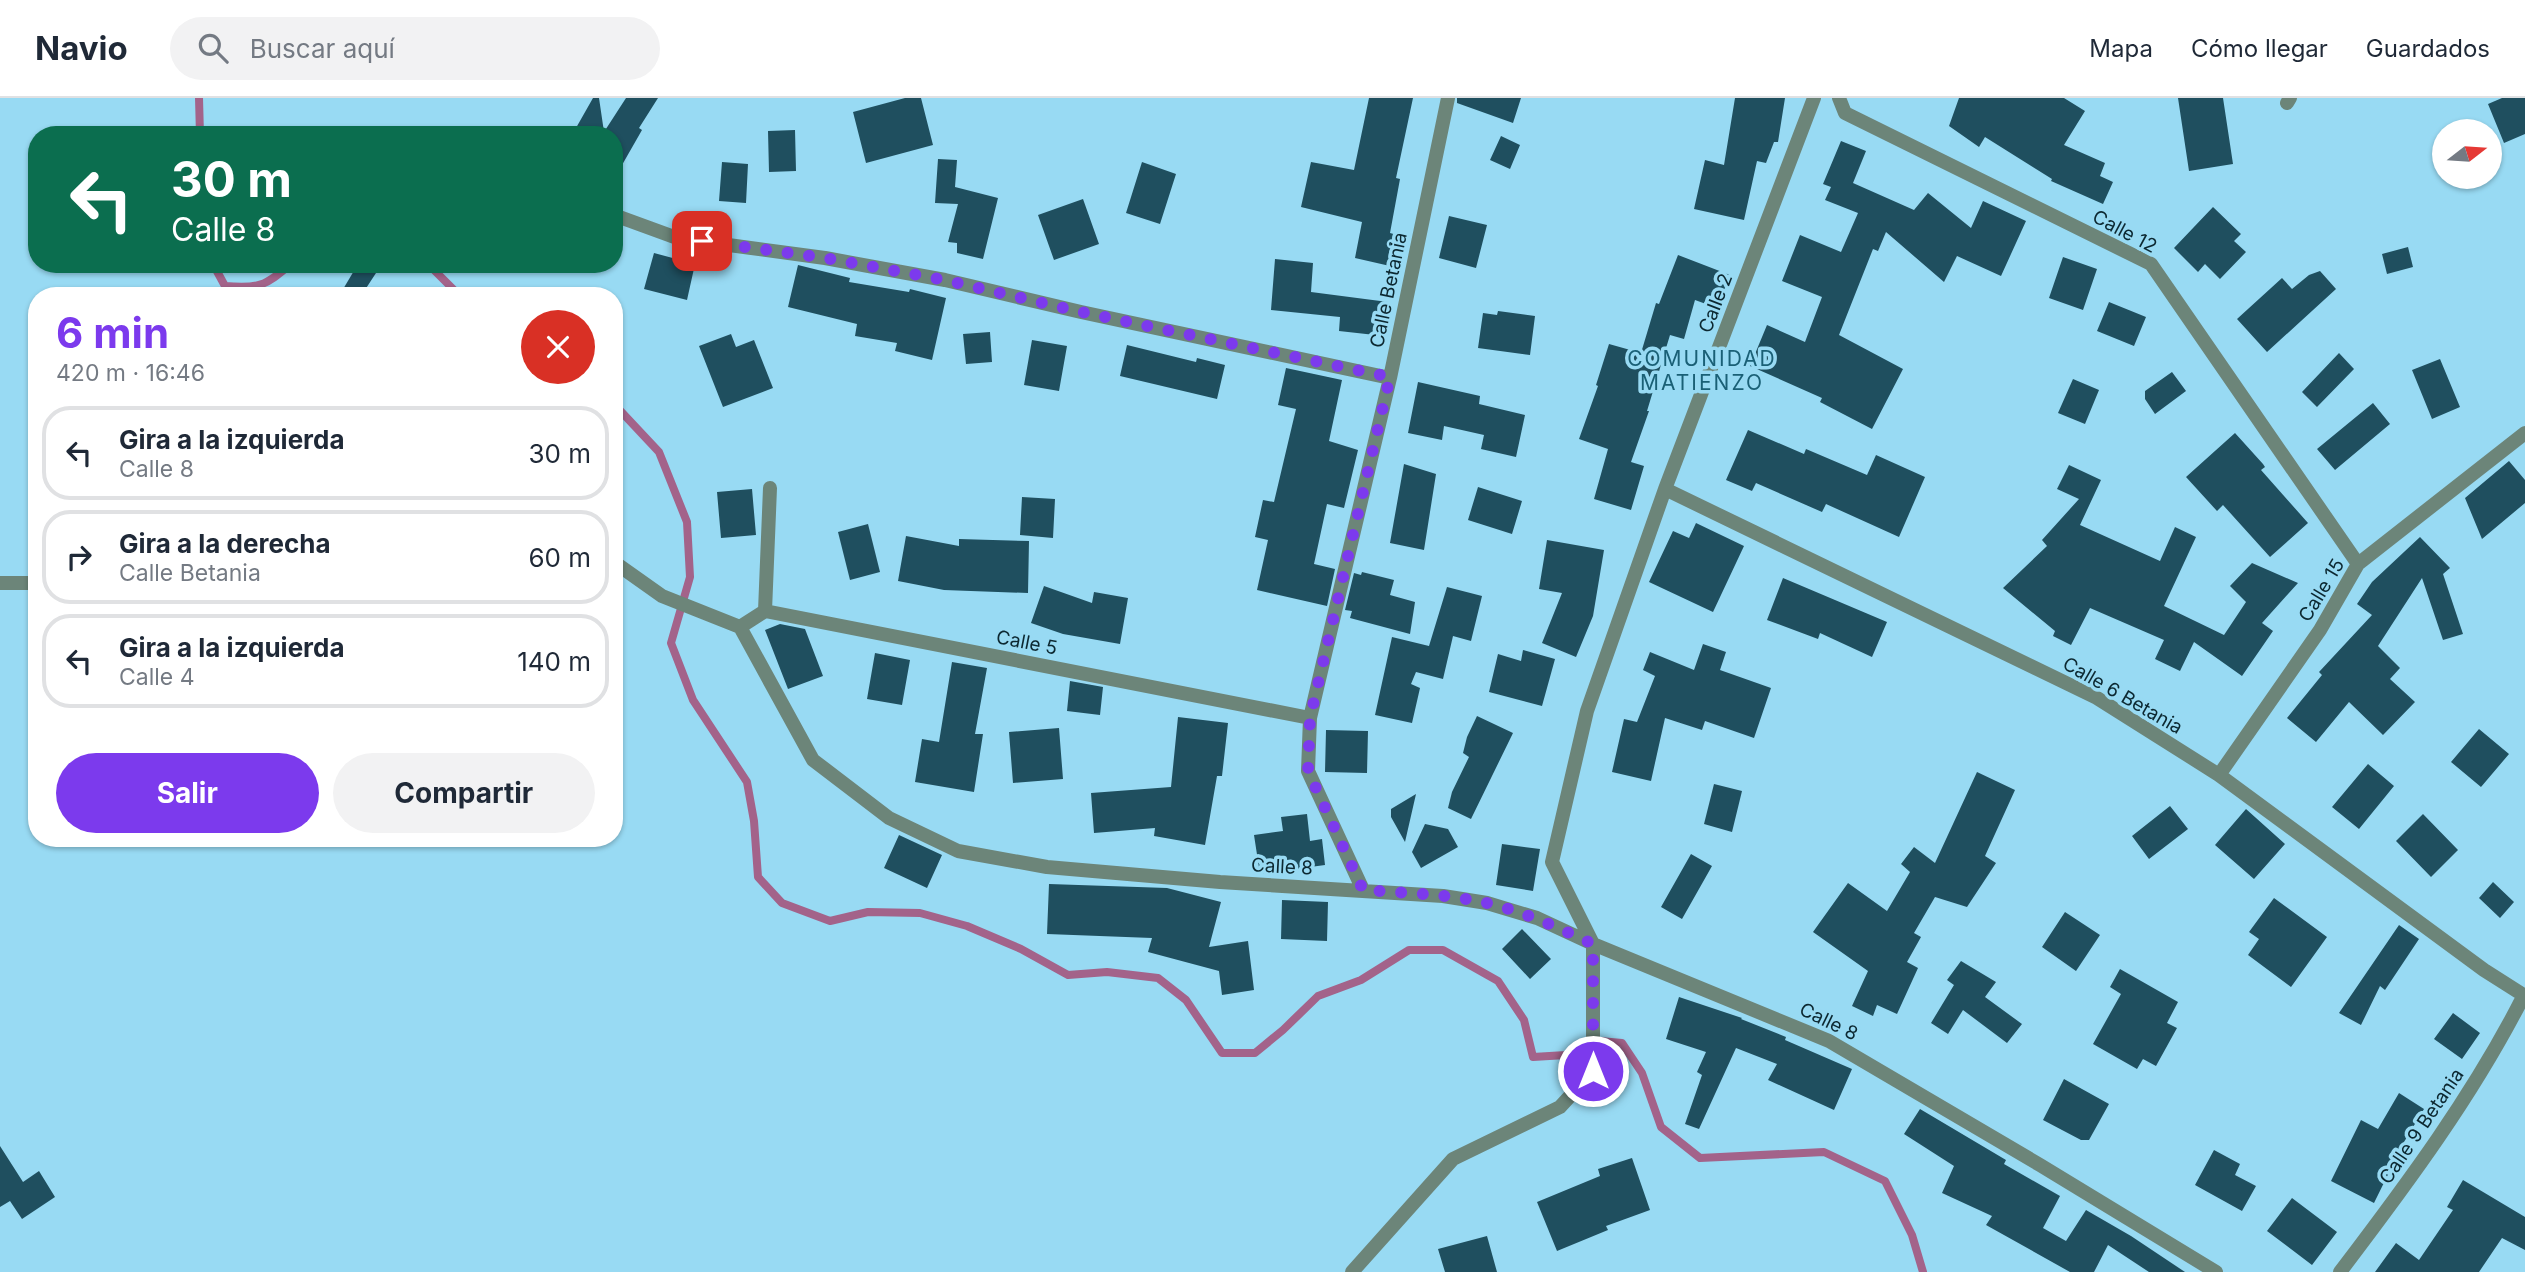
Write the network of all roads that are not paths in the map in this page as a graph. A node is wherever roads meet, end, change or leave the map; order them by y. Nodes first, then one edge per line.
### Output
1 (1448, 98) edge
2 (1814, 98) edge
3 (1839, 98) edge
4 (623, 218) edge
5 (1390, 377) junction
6 (2525, 433) edge
7 (770, 488) dead end
8 (1665, 489) junction
9 (2358, 564) junction
10 (623, 568) edge
11 (0, 583) edge
12 (28, 583) edge
13 (765, 611) junction
14 (740, 627) junction
15 (1310, 718) junction
16 (2219, 775) junction
17 (1363, 890) junction
18 (1593, 944) junction
19 (2524, 995) edge
20 (1352, 1272) edge
21 (2216, 1272) edge
22 (2340, 1272) edge

1 - 5 street, Calle Betania
2 - 8 street, Calle 2
3 - 9 street, Calle 12
4 - 5 street
5 - 15 street, Calle Betania
6 - 9 street, Calle 15
7 - 13 street
8 - 16 street, Calle 6 Betania
8 - 18 street, Calle 2
9 - 16 street, Calle 15
10 - 14 street
11 - 12 street
13 - 14 street
13 - 15 street, Calle 5
14 - 17 street, Calle 8
15 - 17 street, Calle Betania
16 - 19 street, Calle 6 Betania
17 - 18 street, Calle 8
18 - 20 street
18 - 21 street, Calle 8
19 - 22 street, Calle 9 Betania

